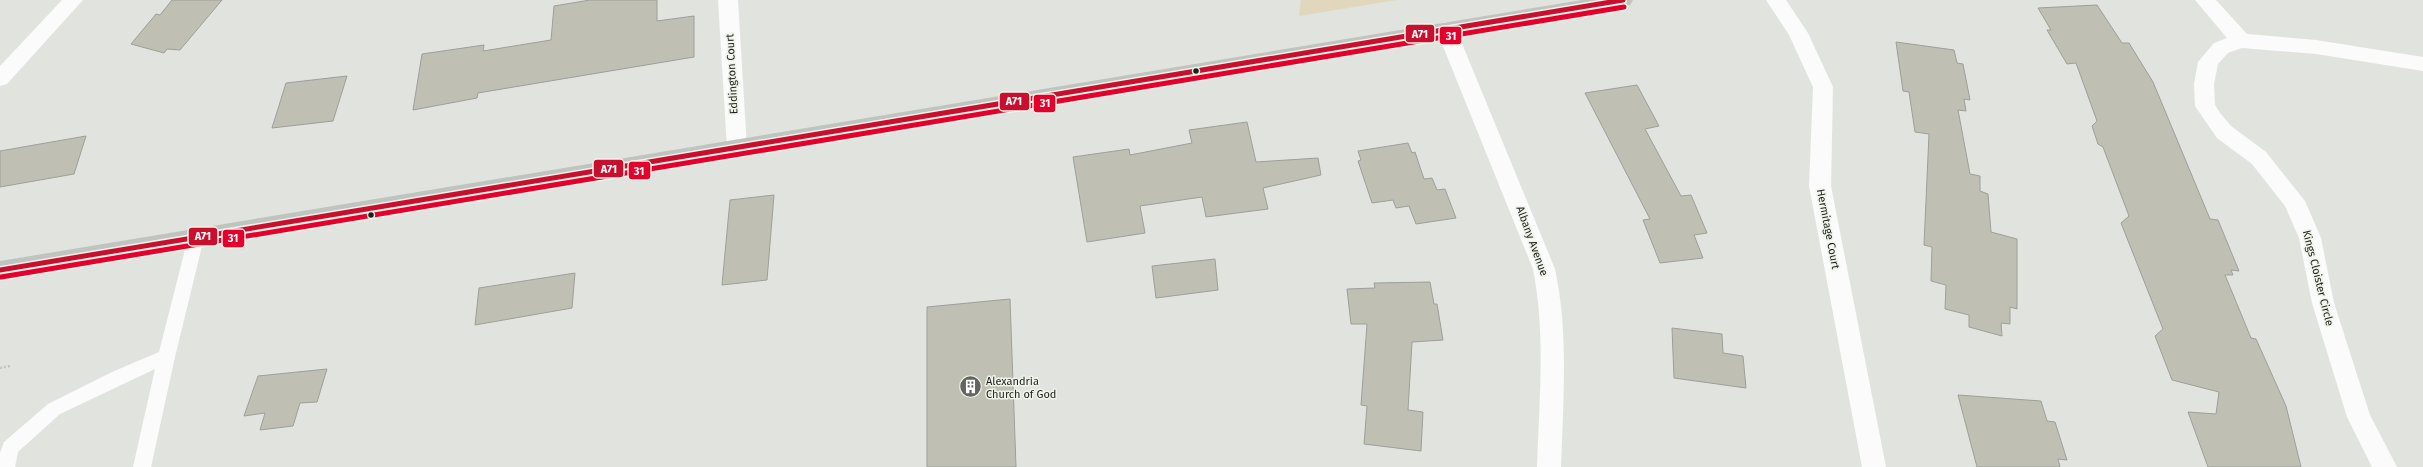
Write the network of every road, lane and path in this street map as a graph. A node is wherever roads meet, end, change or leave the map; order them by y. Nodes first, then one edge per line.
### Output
1 (73, 0) edge
2 (728, 0) edge
3 (1623, 0) edge
4 (1776, 0) edge
5 (2205, 0) edge
6 (1446, 29) junction
7 (2241, 41) junction
8 (2423, 64) edge
9 (0, 79) edge
10 (737, 148) junction
11 (196, 238) junction
12 (0, 270) edge
13 (166, 357) junction
14 (10, 366) dead end
15 (0, 368) edge
16 (6, 467) edge
17 (142, 467) edge
18 (1549, 467) edge
19 (1874, 467) edge
20 (2385, 467) edge

1 - 9 street
2 - 10 street, Eddington Court
3 - 6 main road
4 - 19 street, Hermitage Court
5 - 7 street
6 - 10 main road
6 - 18 street, Albany Avenue
7 - 8 street, Kings Cloister Circle
7 - 20 street, Kings Cloister Circle
10 - 11 main road
11 - 12 main road
11 - 13 lane
13 - 16 lane
13 - 17 lane
14 - 15 path

